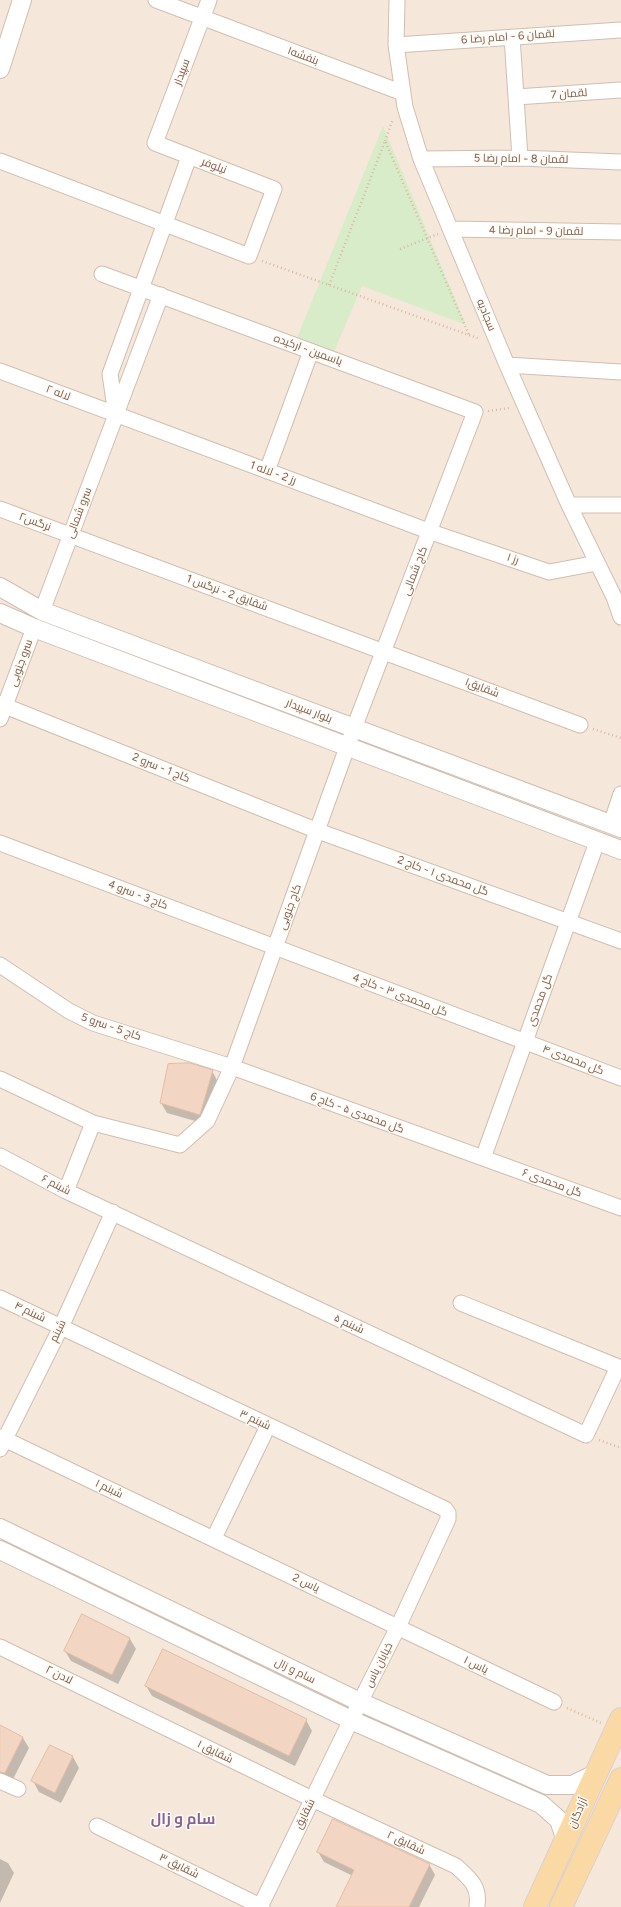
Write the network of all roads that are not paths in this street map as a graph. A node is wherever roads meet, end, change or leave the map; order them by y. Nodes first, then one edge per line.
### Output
1 (22, 0) edge
2 (156, 0) edge
3 (209, 0) edge
4 (397, 0) edge
5 (202, 18) junction
6 (621, 30) edge
7 (512, 37) junction
8 (396, 44) junction
9 (0, 69) edge
10 (621, 90) edge
11 (403, 94) junction
12 (516, 97) junction
13 (154, 143) joint
14 (189, 156) junction
15 (520, 158) junction
16 (421, 159) junction
17 (0, 162) edge
18 (621, 162) edge
19 (165, 224) junction
20 (451, 229) junction
21 (621, 232) edge
22 (102, 274) dead end
23 (141, 288) junction
24 (161, 295) junction
25 (311, 351) junction
26 (506, 365) junction
27 (0, 371) edge
28 (621, 372) edge
29 (475, 412) joint
30 (116, 414) junction
31 (267, 470) junction
32 (569, 505) junction
33 (621, 505) edge
34 (0, 509) edge
35 (430, 532) junction
36 (70, 535) junction
37 (597, 563) junction
38 (0, 587) edge
39 (42, 611) junction
40 (0, 613) edge
41 (621, 617) edge
42 (34, 628) junction
43 (384, 652) junction
44 (2, 710) edge
45 (580, 725) road end
46 (354, 728) junction
47 (348, 747) junction
48 (621, 794) edge
49 (616, 826) edge
50 (318, 830) junction
51 (597, 842) junction
52 (0, 843) edge
53 (621, 850) edge
54 (568, 922) junction
55 (621, 941) edge
56 (276, 948) junction
57 (0, 965) edge
58 (525, 1042) junction
59 (232, 1067) junction
60 (621, 1078) edge
61 (0, 1079) edge
62 (93, 1123) junction
63 (0, 1156) edge
64 (483, 1158) junction
65 (66, 1191) junction
66 (621, 1208) edge
67 (113, 1212) junction
68 (0, 1298) edge
69 (461, 1303) dead end
70 (60, 1327) junction
71 (620, 1367) edge
72 (268, 1426) junction
73 (2, 1442) edge
74 (448, 1514) joint
75 (0, 1528) edge
76 (214, 1538) junction
77 (0, 1550) edge
78 (398, 1627) junction
79 (0, 1646) edge
80 (360, 1702) junction
81 (554, 1702) road end
82 (117, 1704) joint
83 (351, 1720) junction
84 (618, 1725) edge
85 (595, 1774) junction
86 (621, 1779) edge
87 (0, 1780) edge
88 (18, 1789) dead end
89 (312, 1799) junction
90 (97, 1826) dead end
91 (566, 1841) junction
92 (477, 1905) dead end
93 (261, 1907) edge
94 (535, 1907) edge
95 (561, 1907) edge

1 - 9 street
2 - 5 street, بنفشه۱
3 - 5 street, سپیدار
4 - 8 street, سجادیه
5 - 11 street, بنفشه۱
5 - 13 street, سپیدار
6 - 7 street, لقمان 6 - امام رضا 6
7 - 8 street, لقمان 6 - امام رضا 6
7 - 12 street
8 - 11 street, سجادیه
10 - 12 street, لقمان 7
11 - 16 street, سجادیه
12 - 15 street
13 - 14 street, نیلوفر
14 - 19 street, سرو شمالی
14 - 19 street, نیلوفر
15 - 16 street, لقمان 8 - امام رضا 5
15 - 18 street, لقمان 8 - امام رضا 5
16 - 20 street, سجادیه
17 - 19 street
19 - 23 street, سرو شمالی
20 - 21 street, لقمان 9 - امام رضا 4
20 - 26 street, سجادیه
22 - 23 street, یاسمین - ارکیده
23 - 24 street, یاسمین - ارکیده
23 - 30 street, سرو شمالی
24 - 25 street, یاسمین - ارکیده
24 - 30 street, سرو شمالی
25 - 29 street, یاسمین - ارکیده
25 - 31 street
26 - 28 street
26 - 32 street, سجادیه
27 - 30 street, لاله ۲
29 - 35 street, کاج شمالی
30 - 31 street, رز 2 - لاله 1
30 - 36 street, سرو شمالی
31 - 35 street, رز 2 - لاله 1
32 - 33 street
32 - 37 street, سجادیه
34 - 36 street, نرگس۲
35 - 37 street, رز ۱
35 - 43 street, کاج شمالی
36 - 39 street, سرو شمالی
36 - 43 street, شقایق 2 - نرگس 1
37 - 41 street, سجادیه
38 - 39 street, بلوار سپیدار
39 - 46 street, بلوار سپیدار
40 - 42 street, بلوار سپیدار
42 - 44 street, سرو جنوبی
42 - 47 street, بلوار سپیدار
43 - 45 street, شقایق۱
43 - 46 street, کاج شمالی
44 - 50 street, کاج 1 - سرو 2
46 - 47 street, کاج شمالی
46 - 49 street, بلوار سپیدار
47 - 50 street, کاج جنوبی
47 - 51 street, بلوار سپیدار
48 - 49 street
50 - 54 street, گل محمدی ۱ - کاج 2
50 - 56 street, کاج جنوبی
51 - 53 street, بلوار سپیدار
51 - 54 street, گل محمدی
52 - 56 street, کاج 3 - سرو 4
54 - 55 street, گل محمدی ۱ - کاج 2
54 - 58 street, گل محمدی
56 - 58 street, گل محمدی ۳ - کاج 4
56 - 59 street, کاج جنوبی
57 - 59 street, کاج 5 - سرو 5
58 - 60 street, گل محمدی ۴
58 - 64 street, گل محمدی
59 - 62 street, کاج جنوبی
59 - 64 street, گل محمدی ۵ - کاج 6
61 - 62 street
62 - 65 street
63 - 65 street, شبنم ۶
64 - 66 street, گل محمدی ۶
65 - 67 street, شبنم ۶
67 - 70 street, شبنم
67 - 71 street, شبنم ۵
68 - 70 street, شبنم ۴
69 - 71 street
70 - 72 street, شبنم ۳
70 - 73 street, شبنم
72 - 74 street, شبنم ۳
72 - 76 street
73 - 76 street, شبنم ۱
74 - 78 street, خیابان یاس
75 - 80 street, سام و زال
76 - 78 street, یاس 2
77 - 83 street, سام و زال
78 - 80 street, خیابان یاس
78 - 81 street, یاس ۱
79 - 82 street, لادن ۲
80 - 83 street, خیابان یاس
80 - 85 street, سام و زال
82 - 89 street, شقایق ۱
83 - 89 street, شقایق
83 - 91 street, سام و زال
84 - 85 main road, آزادگان
85 - 91 main road, آزادگان
86 - 95 main road
87 - 88 street
89 - 92 street, شقایق ۲
89 - 93 street, شقایق
90 - 93 street, شقایق ۳
91 - 94 main road, آزادگان

